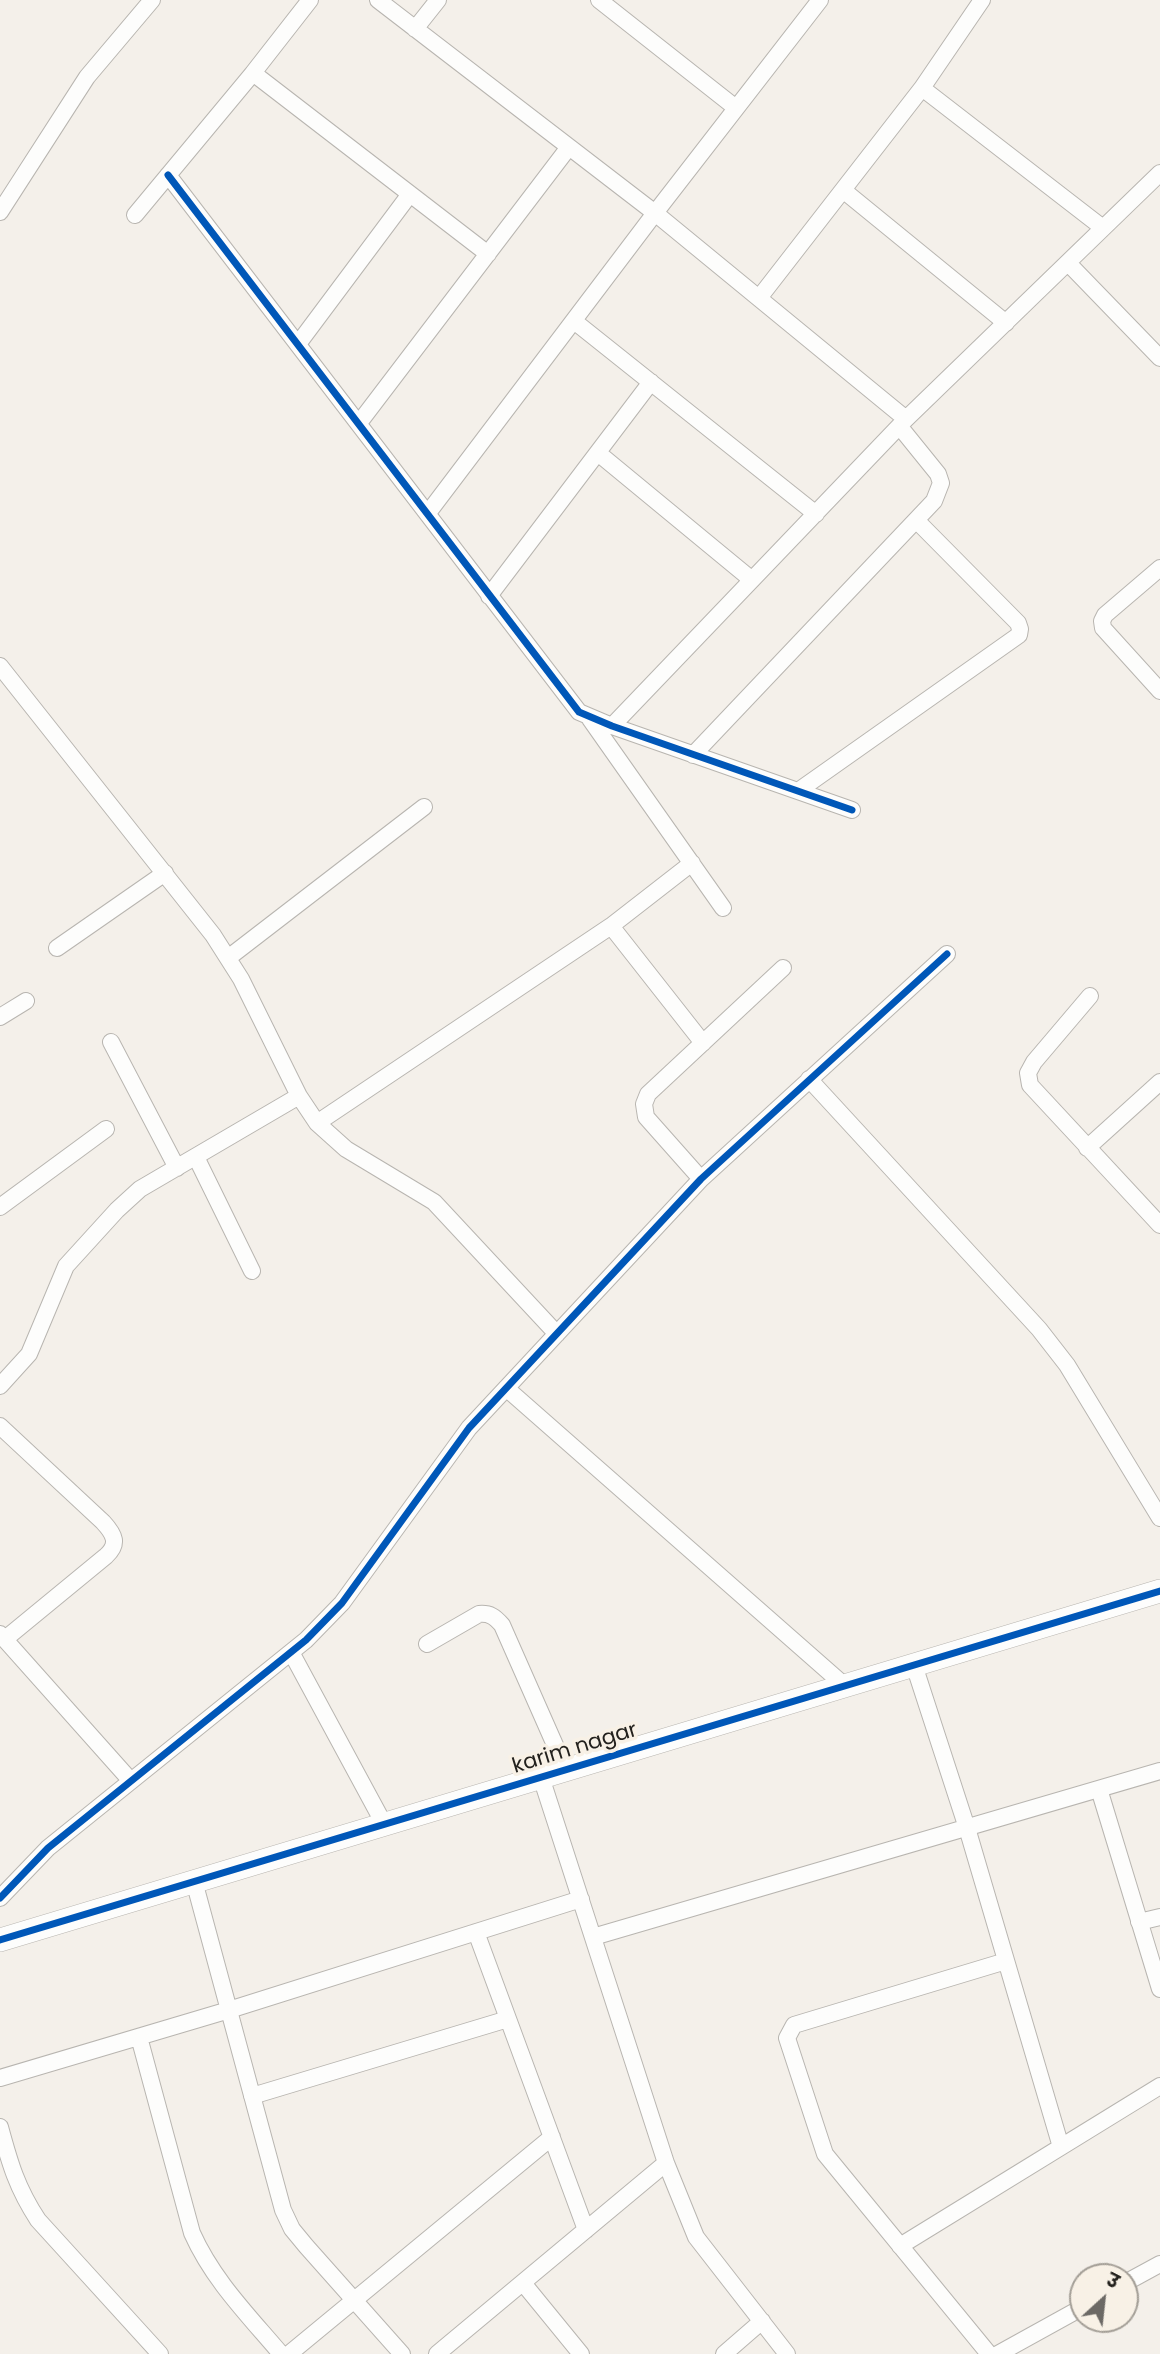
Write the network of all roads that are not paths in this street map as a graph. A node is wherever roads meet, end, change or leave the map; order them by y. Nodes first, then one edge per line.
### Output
1 (152, 0) edge
2 (310, 0) edge
3 (378, 0) edge
4 (438, 0) edge
5 (599, 0) edge
6 (820, 0) edge
7 (980, 3) edge
8 (415, 29) junction
9 (253, 73) junction
10 (922, 88) junction
11 (736, 108) junction
12 (569, 147) junction
13 (1160, 173) edge
14 (168, 175) junction
15 (843, 190) junction
16 (410, 194) junction
17 (0, 212) edge
18 (655, 213) junction
19 (135, 215) dead end
20 (1103, 228) junction
21 (488, 254) junction
22 (1068, 262) junction
23 (758, 298) junction
24 (574, 321) junction
25 (1006, 323) junction
26 (298, 344) junction
27 (1160, 358) edge
28 (651, 382) junction
29 (359, 423) junction
30 (903, 423) junction
31 (597, 453) junction
32 (428, 513) junction
33 (816, 514) junction
34 (916, 520) junction
35 (1159, 570) edge
36 (752, 580) junction
37 (489, 596) junction
38 (0, 666) edge
39 (1160, 691) edge
40 (590, 718) junction
41 (612, 726) junction
42 (693, 755) junction
43 (799, 791) junction
44 (424, 807) dead end
45 (852, 810) dead end
46 (692, 863) junction
47 (165, 873) junction
48 (723, 908) dead end
49 (611, 926) junction
50 (57, 948) dead end
51 (947, 954) dead end
52 (228, 958) junction
53 (783, 968) dead end
54 (1090, 996) dead end
55 (26, 1001) dead end
56 (0, 1017) edge
57 (111, 1042) dead end
58 (703, 1043) junction
59 (809, 1079) junction
60 (1160, 1082) edge
61 (299, 1096) junction
62 (317, 1123) junction
63 (106, 1129) dead end
64 (1087, 1148) junction
65 (196, 1157) junction
66 (177, 1168) junction
67 (701, 1179) junction
68 (0, 1207) edge
69 (1160, 1225) edge
70 (252, 1271) dead end
71 (556, 1334) junction
72 (0, 1385) edge
73 (506, 1388) junction
74 (0, 1426) edge
75 (1160, 1518) edge
76 (1160, 1591) edge
77 (2, 1636) edge
78 (426, 1644) dead end
79 (291, 1651) junction
80 (914, 1665) junction
81 (845, 1686) junction
82 (566, 1770) junction
83 (1160, 1771) edge
84 (541, 1777) junction
85 (131, 1781) junction
86 (1099, 1789) junction
87 (384, 1824) junction
88 (967, 1828) junction
89 (194, 1881) junction
90 (3, 1888) edge
91 (581, 1899) junction
92 (1160, 1917) edge
93 (1139, 1922) junction
94 (475, 1932) junction
95 (593, 1937) junction
96 (0, 1940) edge
97 (1006, 1961) junction
98 (1160, 1989) edge
99 (229, 2010) junction
100 (508, 2019) junction
101 (139, 2037) junction
102 (0, 2078) edge
103 (1160, 2085) edge
104 (252, 2096) junction
105 (0, 2127) edge
106 (552, 2137) junction
107 (1061, 2147) junction
108 (666, 2163) junction
109 (586, 2230) junction
110 (900, 2245) junction
111 (1160, 2264) edge
112 (1139, 2275) edge
113 (523, 2283) junction
114 (354, 2300) junction
115 (1069, 2315) edge
116 (762, 2321) junction
117 (160, 2354) edge
118 (281, 2354) edge
119 (289, 2354) edge
120 (402, 2354) edge
121 (437, 2354) edge
122 (581, 2354) edge
123 (724, 2354) edge
124 (787, 2354) edge
125 (989, 2354) edge
126 (998, 2354) edge

1 - 17 street
2 - 9 street
3 - 8 street
4 - 8 street
5 - 11 street
6 - 11 street
7 - 10 street
8 - 12 street
9 - 14 street
9 - 16 street
10 - 15 street
10 - 20 street
11 - 18 street
12 - 18 street
12 - 21 street
13 - 20 street
14 - 19 street
14 - 26 street
15 - 23 street
15 - 25 street
16 - 21 street
16 - 26 street
18 - 23 street
18 - 24 street
20 - 22 street
21 - 29 street
22 - 25 street
22 - 27 street
23 - 30 street
24 - 28 street
24 - 32 street
25 - 30 street
26 - 29 street
28 - 31 street
28 - 33 street
29 - 32 street
30 - 33 street
30 - 34 street
31 - 36 street
31 - 37 street
32 - 37 street
33 - 36 street
34 - 42 street
34 - 43 street
35 - 39 street
36 - 41 street
37 - 40 street
38 - 47 street
40 - 41 street
40 - 46 street
41 - 42 street
42 - 43 street
43 - 45 street
44 - 52 street
46 - 48 street
46 - 49 street
47 - 50 street
47 - 52 street
49 - 58 street
49 - 62 street
51 - 59 street
52 - 61 street
53 - 58 street
54 - 64 street
55 - 56 street
57 - 66 street
58 - 67 street
59 - 67 street
59 - 75 street
60 - 64 street
61 - 62 street
61 - 65 street
62 - 71 street
63 - 68 street
64 - 69 street
65 - 66 street
65 - 70 street
66 - 72 street
67 - 71 street
71 - 73 street
73 - 79 street
73 - 81 street
74 - 77 street
76 - 80 street, karim nagar
77 - 85 street
78 - 82 street
79 - 85 street
79 - 87 street
80 - 81 street, karim nagar
80 - 88 street
81 - 82 street, karim nagar
82 - 84 street, karim nagar
83 - 86 street
84 - 87 street, karim nagar
84 - 91 street
85 - 90 street
86 - 88 street
86 - 93 street
87 - 89 street, karim nagar
88 - 95 street
88 - 97 street
89 - 96 street, karim nagar
89 - 99 street
91 - 94 street
91 - 95 street
92 - 93 street
93 - 98 street
94 - 99 street
94 - 100 street
95 - 108 street
97 - 107 street
97 - 110 street
99 - 101 street
99 - 104 street
100 - 104 street
100 - 106 street
101 - 102 street
101 - 118 street
103 - 107 street
104 - 114 street
105 - 117 street
106 - 109 street
106 - 114 street
107 - 110 street
108 - 109 street
108 - 116 street
109 - 113 street
110 - 125 street
111 - 112 street
113 - 121 street
113 - 122 street
114 - 119 street
114 - 120 street
115 - 126 street
116 - 123 street
116 - 124 street

